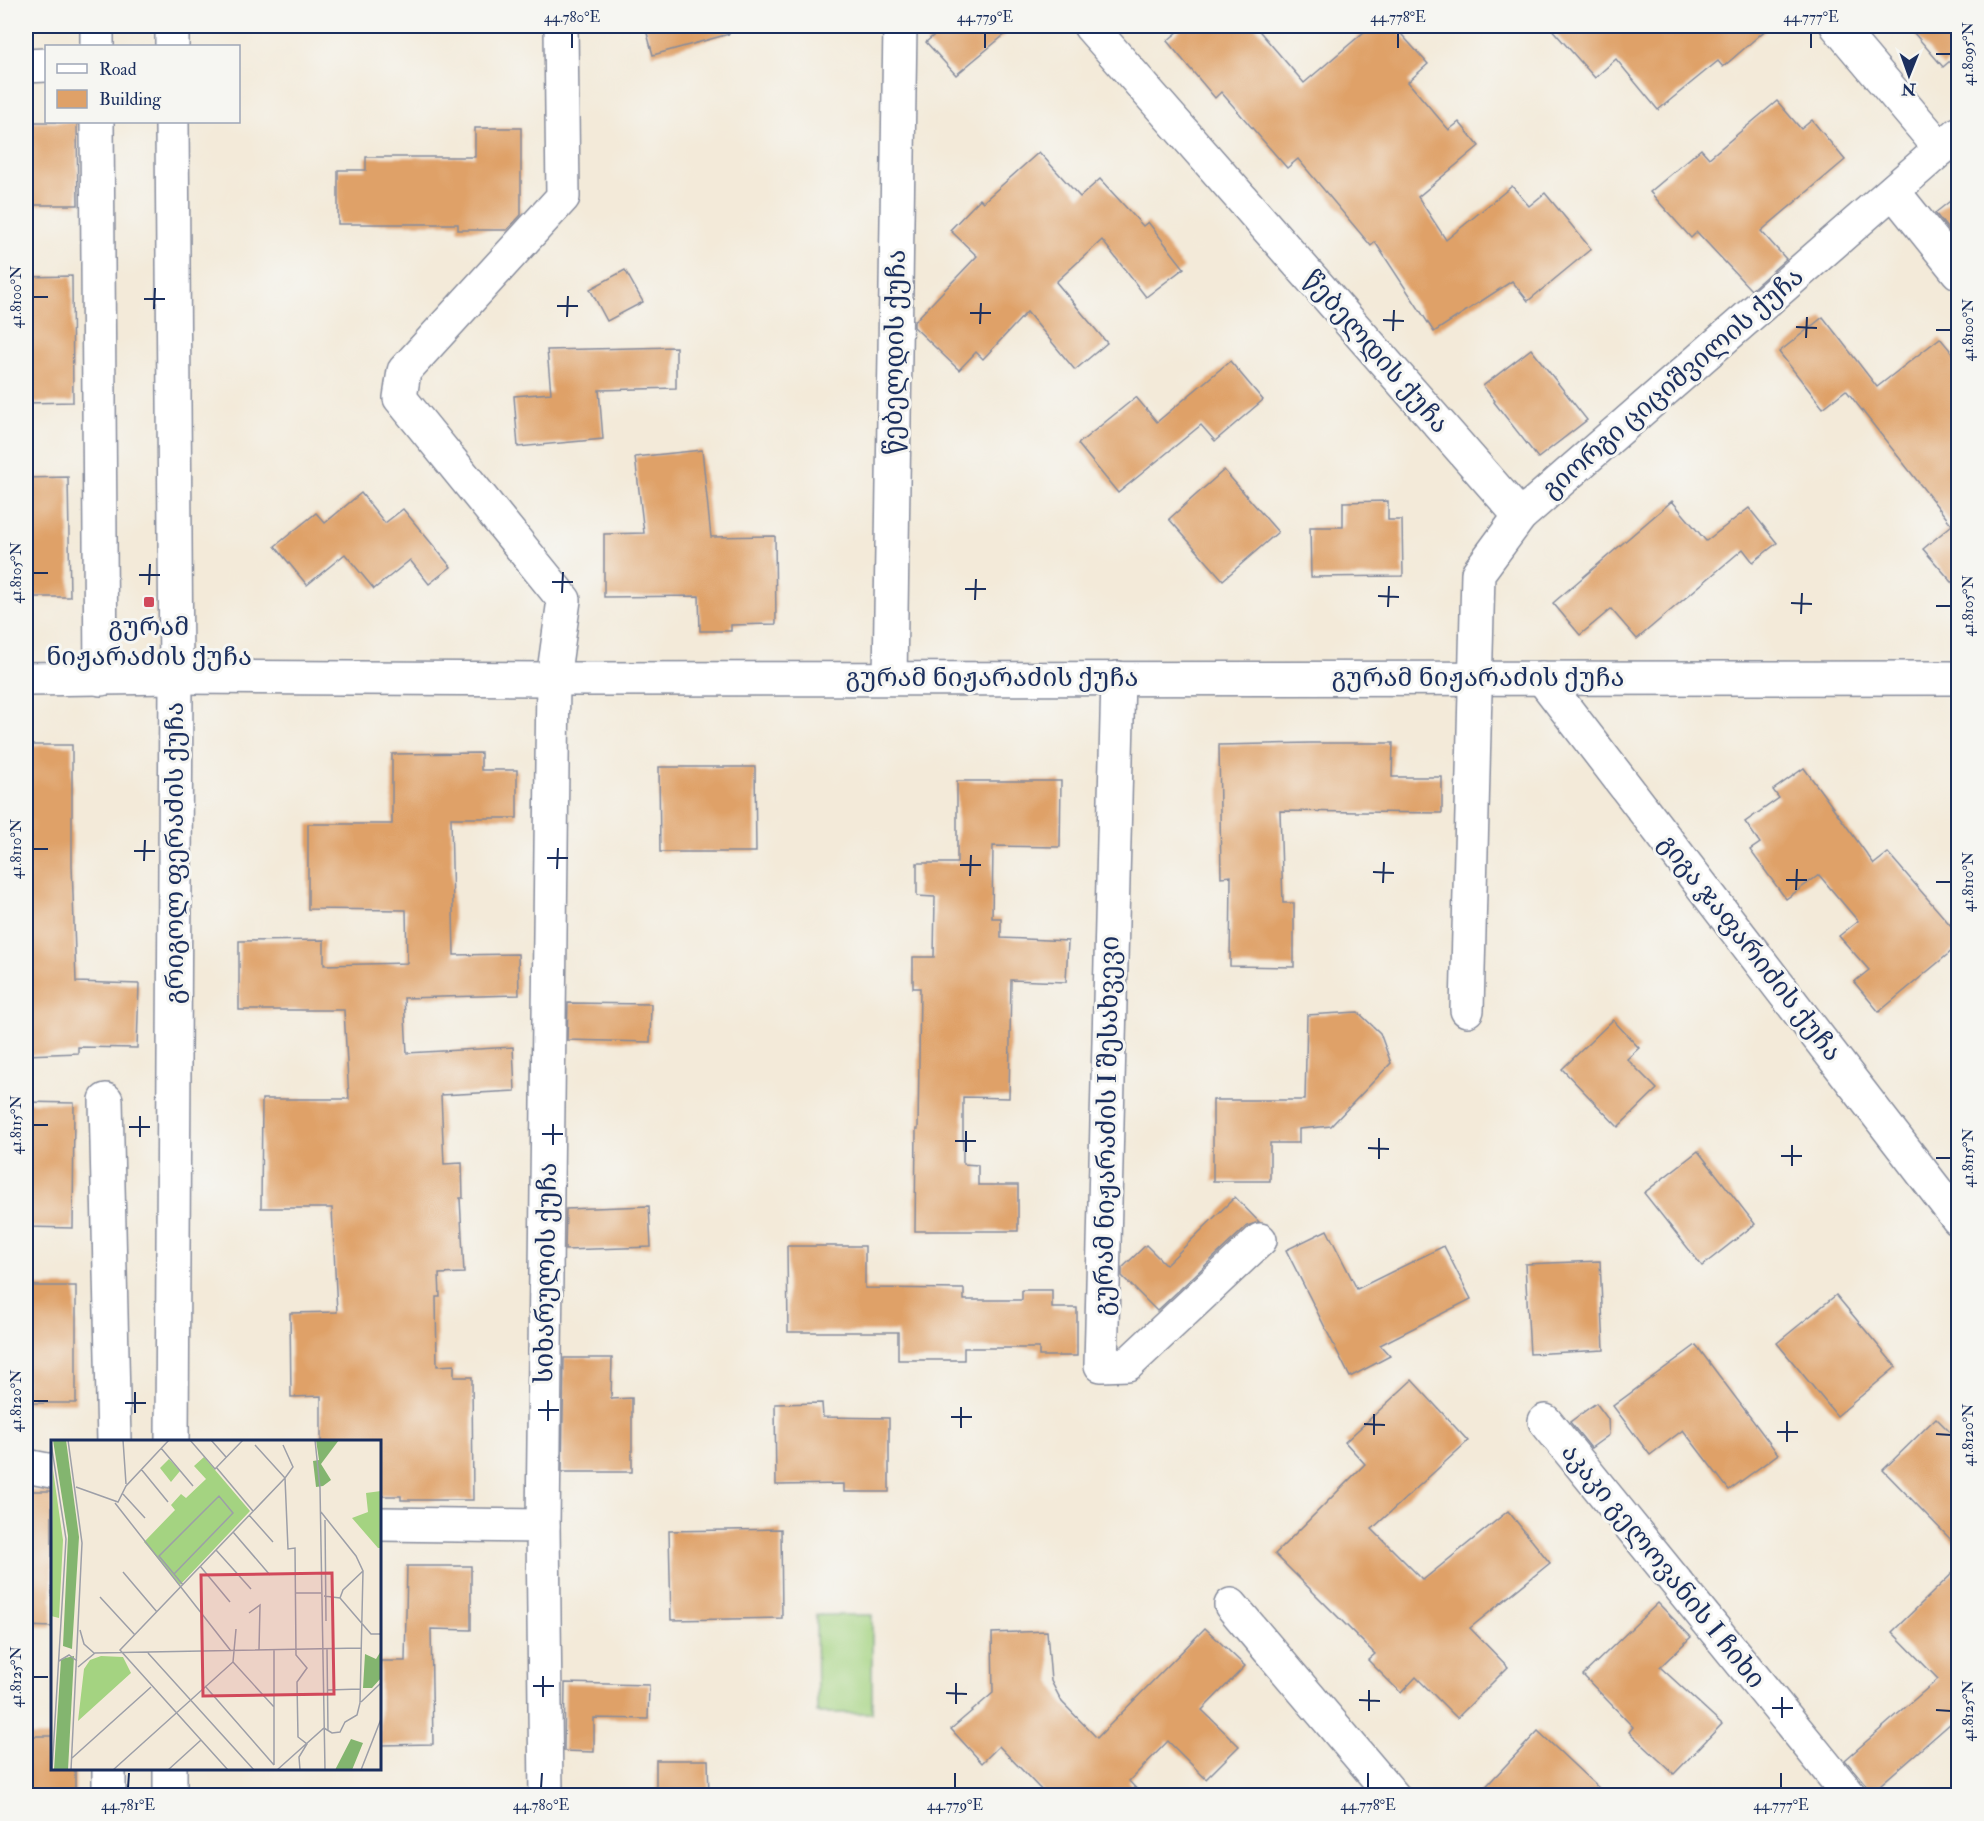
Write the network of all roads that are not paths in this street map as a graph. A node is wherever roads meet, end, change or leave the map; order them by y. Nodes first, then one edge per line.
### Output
1 (97, 26) edge
2 (172, 26) edge
3 (561, 26) edge
4 (900, 26) edge
5 (1090, 26) edge
6 (1837, 26) edge
7 (97, 45) edge
8 (172, 45) edge
9 (45, 65) edge
10 (26, 66) edge
11 (97, 123) edge
12 (172, 123) edge
13 (1950, 141) edge
14 (1893, 191) junction
15 (1959, 272) edge
16 (1520, 516) junction
17 (176, 677) junction
18 (890, 678) junction
19 (1118, 678) junction
20 (1476, 678) junction
21 (1542, 678) junction
22 (1959, 678) edge
23 (26, 679) edge
24 (101, 679) junction
25 (553, 679) junction
26 (1467, 1010) dead end
27 (106, 1100) dead end
28 (1959, 1219) edge
29 (1260, 1240) dead end
30 (1545, 1421) dead end
31 (114, 1440) edge
32 (172, 1440) edge
33 (26, 1466) edge
34 (51, 1471) edge
35 (381, 1524) edge
36 (543, 1526) junction
37 (1231, 1605) dead end
38 (110, 1770) edge
39 (170, 1770) edge
40 (109, 1796) edge
41 (170, 1796) edge
42 (546, 1796) edge
43 (1393, 1796) edge
44 (1850, 1796) edge

1 - 7 street
2 - 8 street
3 - 25 street, სიხარულის ქუჩა
4 - 18 street, წებელდის ქუჩა
5 - 16 street, წებელდის ქუჩა
6 - 13 street
9 - 10 street
11 - 24 street
12 - 17 street, გრიგოლ ფერაძის ქუჩა
13 - 14 street, გიორგი ციციშვილის ქუჩა
14 - 15 street
14 - 16 street, გიორგი ციციშვილის ქუჩა
16 - 20 street, გიორგი ციციშვილის ქუჩა
17 - 24 street, გურამ ნიჟარაძის ქუჩა
17 - 25 street, გურამ ნიჟარაძის ქუჩა
17 - 32 street, გრიგოლ ფერაძის ქუჩა
18 - 19 street, გურამ ნიჟარაძის ქუჩა
18 - 25 street, გურამ ნიჟარაძის ქუჩა
19 - 20 street, გურამ ნიჟარაძის ქუჩა
19 - 29 street, გურამ ნიჟარაძის I შესახვევი
20 - 21 street, გურამ ნიჟარაძის ქუჩა
20 - 26 street
21 - 22 street, გურამ ნიჟარაძის ქუჩა
21 - 28 street, გიგა ჯაფარიძის ქუჩა
23 - 24 street, გურამ ნიჟარაძის ქუჩა
25 - 36 street, სიხარულის ქუჩა
27 - 31 street
30 - 44 street, აკაკი გელოვანის I ჩიხი
33 - 34 street
35 - 36 street
36 - 42 street, სიხარულის ქუჩა
37 - 43 street
38 - 40 street
39 - 41 street

